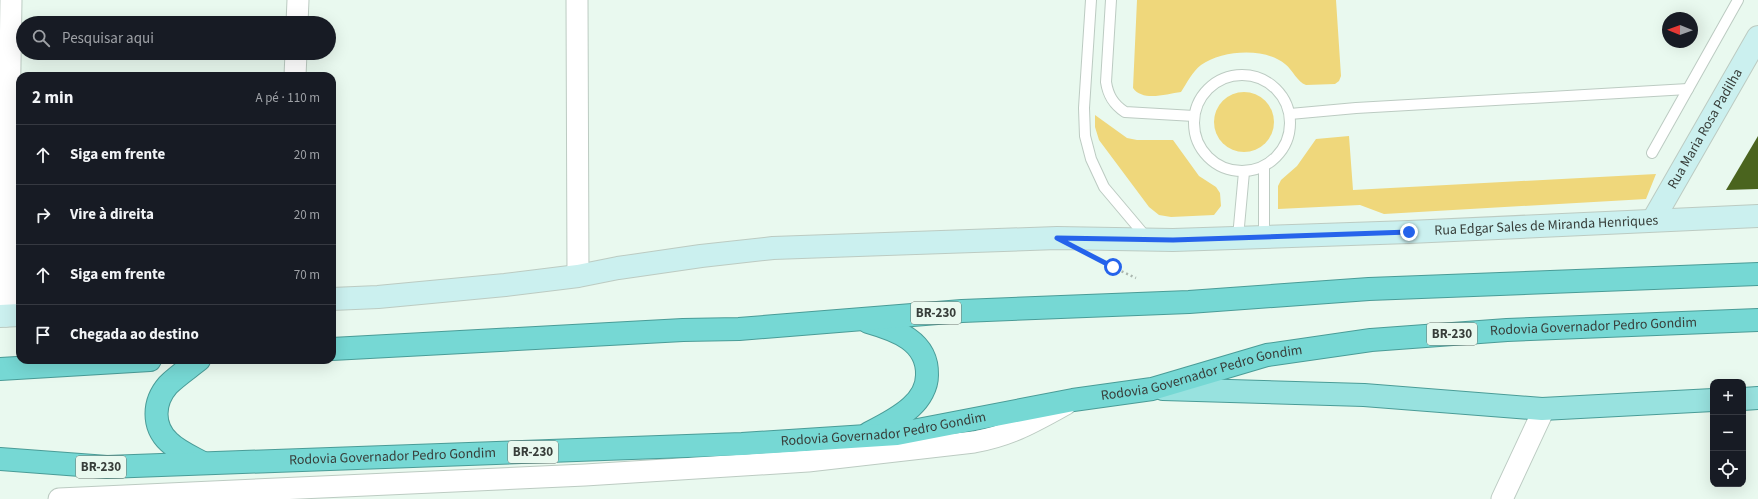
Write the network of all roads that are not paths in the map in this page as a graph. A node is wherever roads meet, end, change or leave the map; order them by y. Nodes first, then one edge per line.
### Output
1 (11, 0) edge
2 (298, 0) edge
3 (577, 0) edge
4 (1091, 0) edge
5 (1111, 0) edge
6 (1738, 0) edge
7 (297, 16) edge
8 (1758, 37) edge
9 (296, 60) edge
10 (295, 72) edge
11 (1688, 89) junction
12 (1290, 114) junction
13 (1194, 116) junction
14 (1652, 153) dead end
15 (1264, 167) junction
16 (1244, 172) junction
17 (1758, 216) edge
18 (1652, 220) junction
19 (1238, 237) junction
20 (1264, 237) junction
21 (1149, 240) junction
22 (1758, 274) edge
23 (578, 276) junction
24 (336, 299) edge
25 (8, 316) edge
26 (858, 319) junction
27 (1758, 320) edge
28 (336, 349) edge
29 (83, 364) edge
30 (194, 364) edge
31 (0, 369) edge
32 (1152, 389) junction
33 (1758, 398) edge
34 (1746, 399) edge
35 (1073, 400) junction
36 (1710, 400) edge
37 (1544, 409) junction
38 (862, 437) junction
39 (0, 459) edge
40 (203, 463) junction
41 (59, 499) edge
42 (1502, 499) edge

1 - 25 street
2 - 7 street
3 - 23 street
4 - 21 lane
5 - 13 lane
6 - 11 lane
8 - 18 main road, Rua Maria Rosa Padilha
9 - 10 street
11 - 12 lane
11 - 14 lane
12 - 13 lane
12 - 15 lane
13 - 16 lane
15 - 16 lane
15 - 20 lane
16 - 19 lane
17 - 18 main road, Rua Edgar Sales de Miranda Henriques
18 - 20 main road, Rua Edgar Sales de Miranda Henriques
19 - 20 main road, Rua Edgar Sales de Miranda Henriques
19 - 21 main road, Rua Edgar Sales de Miranda Henriques
21 - 23 main road, Rua Edgar Sales de Miranda Henriques
22 - 26 highway, BR-230
23 - 24 main road, Rua Edgar Sales de Miranda Henriques
26 - 28 highway, BR-230
26 - 38 highway
27 - 32 highway, Rodovia Governador Pedro Gondim / BR-230
29 - 31 highway
30 - 40 highway
32 - 35 highway, Rodovia Governador Pedro Gondim / BR-230
32 - 37 main road
33 - 34 main road
35 - 38 highway, Rodovia Governador Pedro Gondim / BR-230
35 - 41 street
36 - 37 main road
37 - 42 street
38 - 40 highway, Rodovia Governador Pedro Gondim / BR-230
39 - 40 highway, Rodovia Governador Pedro Gondim / BR-230

